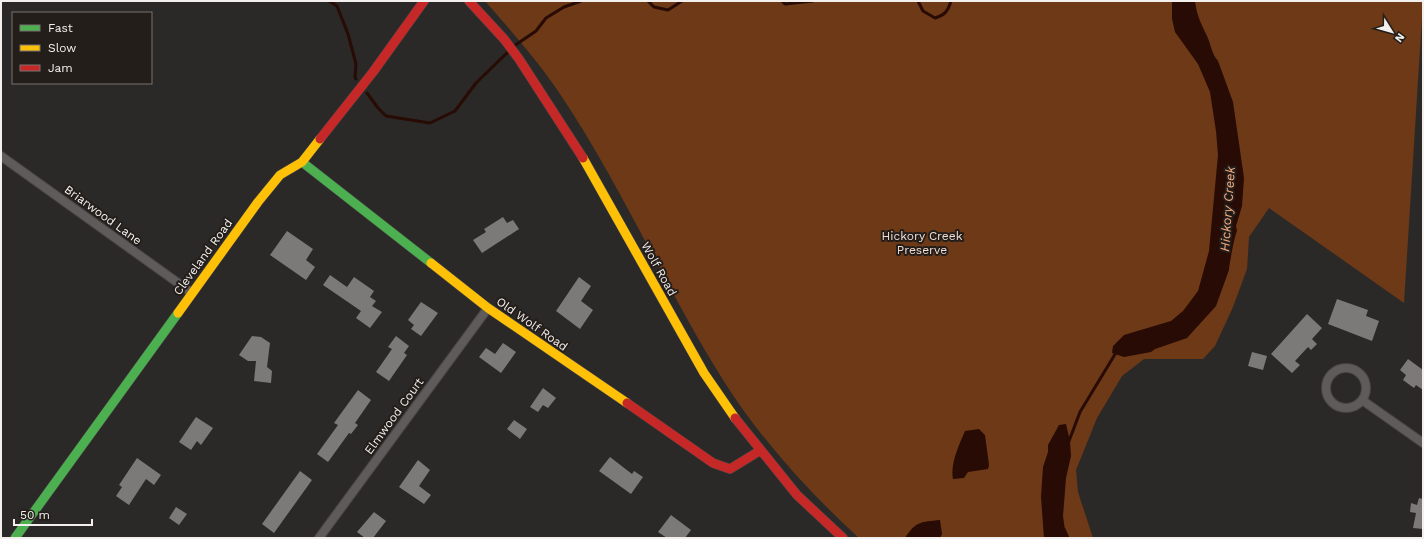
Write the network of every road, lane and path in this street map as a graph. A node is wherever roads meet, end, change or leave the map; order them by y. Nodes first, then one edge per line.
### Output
1 (424, 1) edge
2 (469, 1) edge
3 (1, 156) edge
4 (302, 162) junction
5 (192, 293) junction
6 (488, 308) junction
7 (1362, 400) junction
8 (1423, 443) edge
9 (761, 450) junction
10 (15, 538) edge
11 (319, 538) edge
12 (843, 538) edge

1 - 4 street, Cleveland Road
2 - 9 street, Wolf Road
3 - 5 street, Briarwood Lane
4 - 5 street, Cleveland Road
4 - 6 street, Old Wolf Road
5 - 10 street, Cleveland Road
6 - 9 street, Old Wolf Road
6 - 11 street, Elmwood Court
7 - 7 street
7 - 8 street
9 - 12 street, Wolf Road

